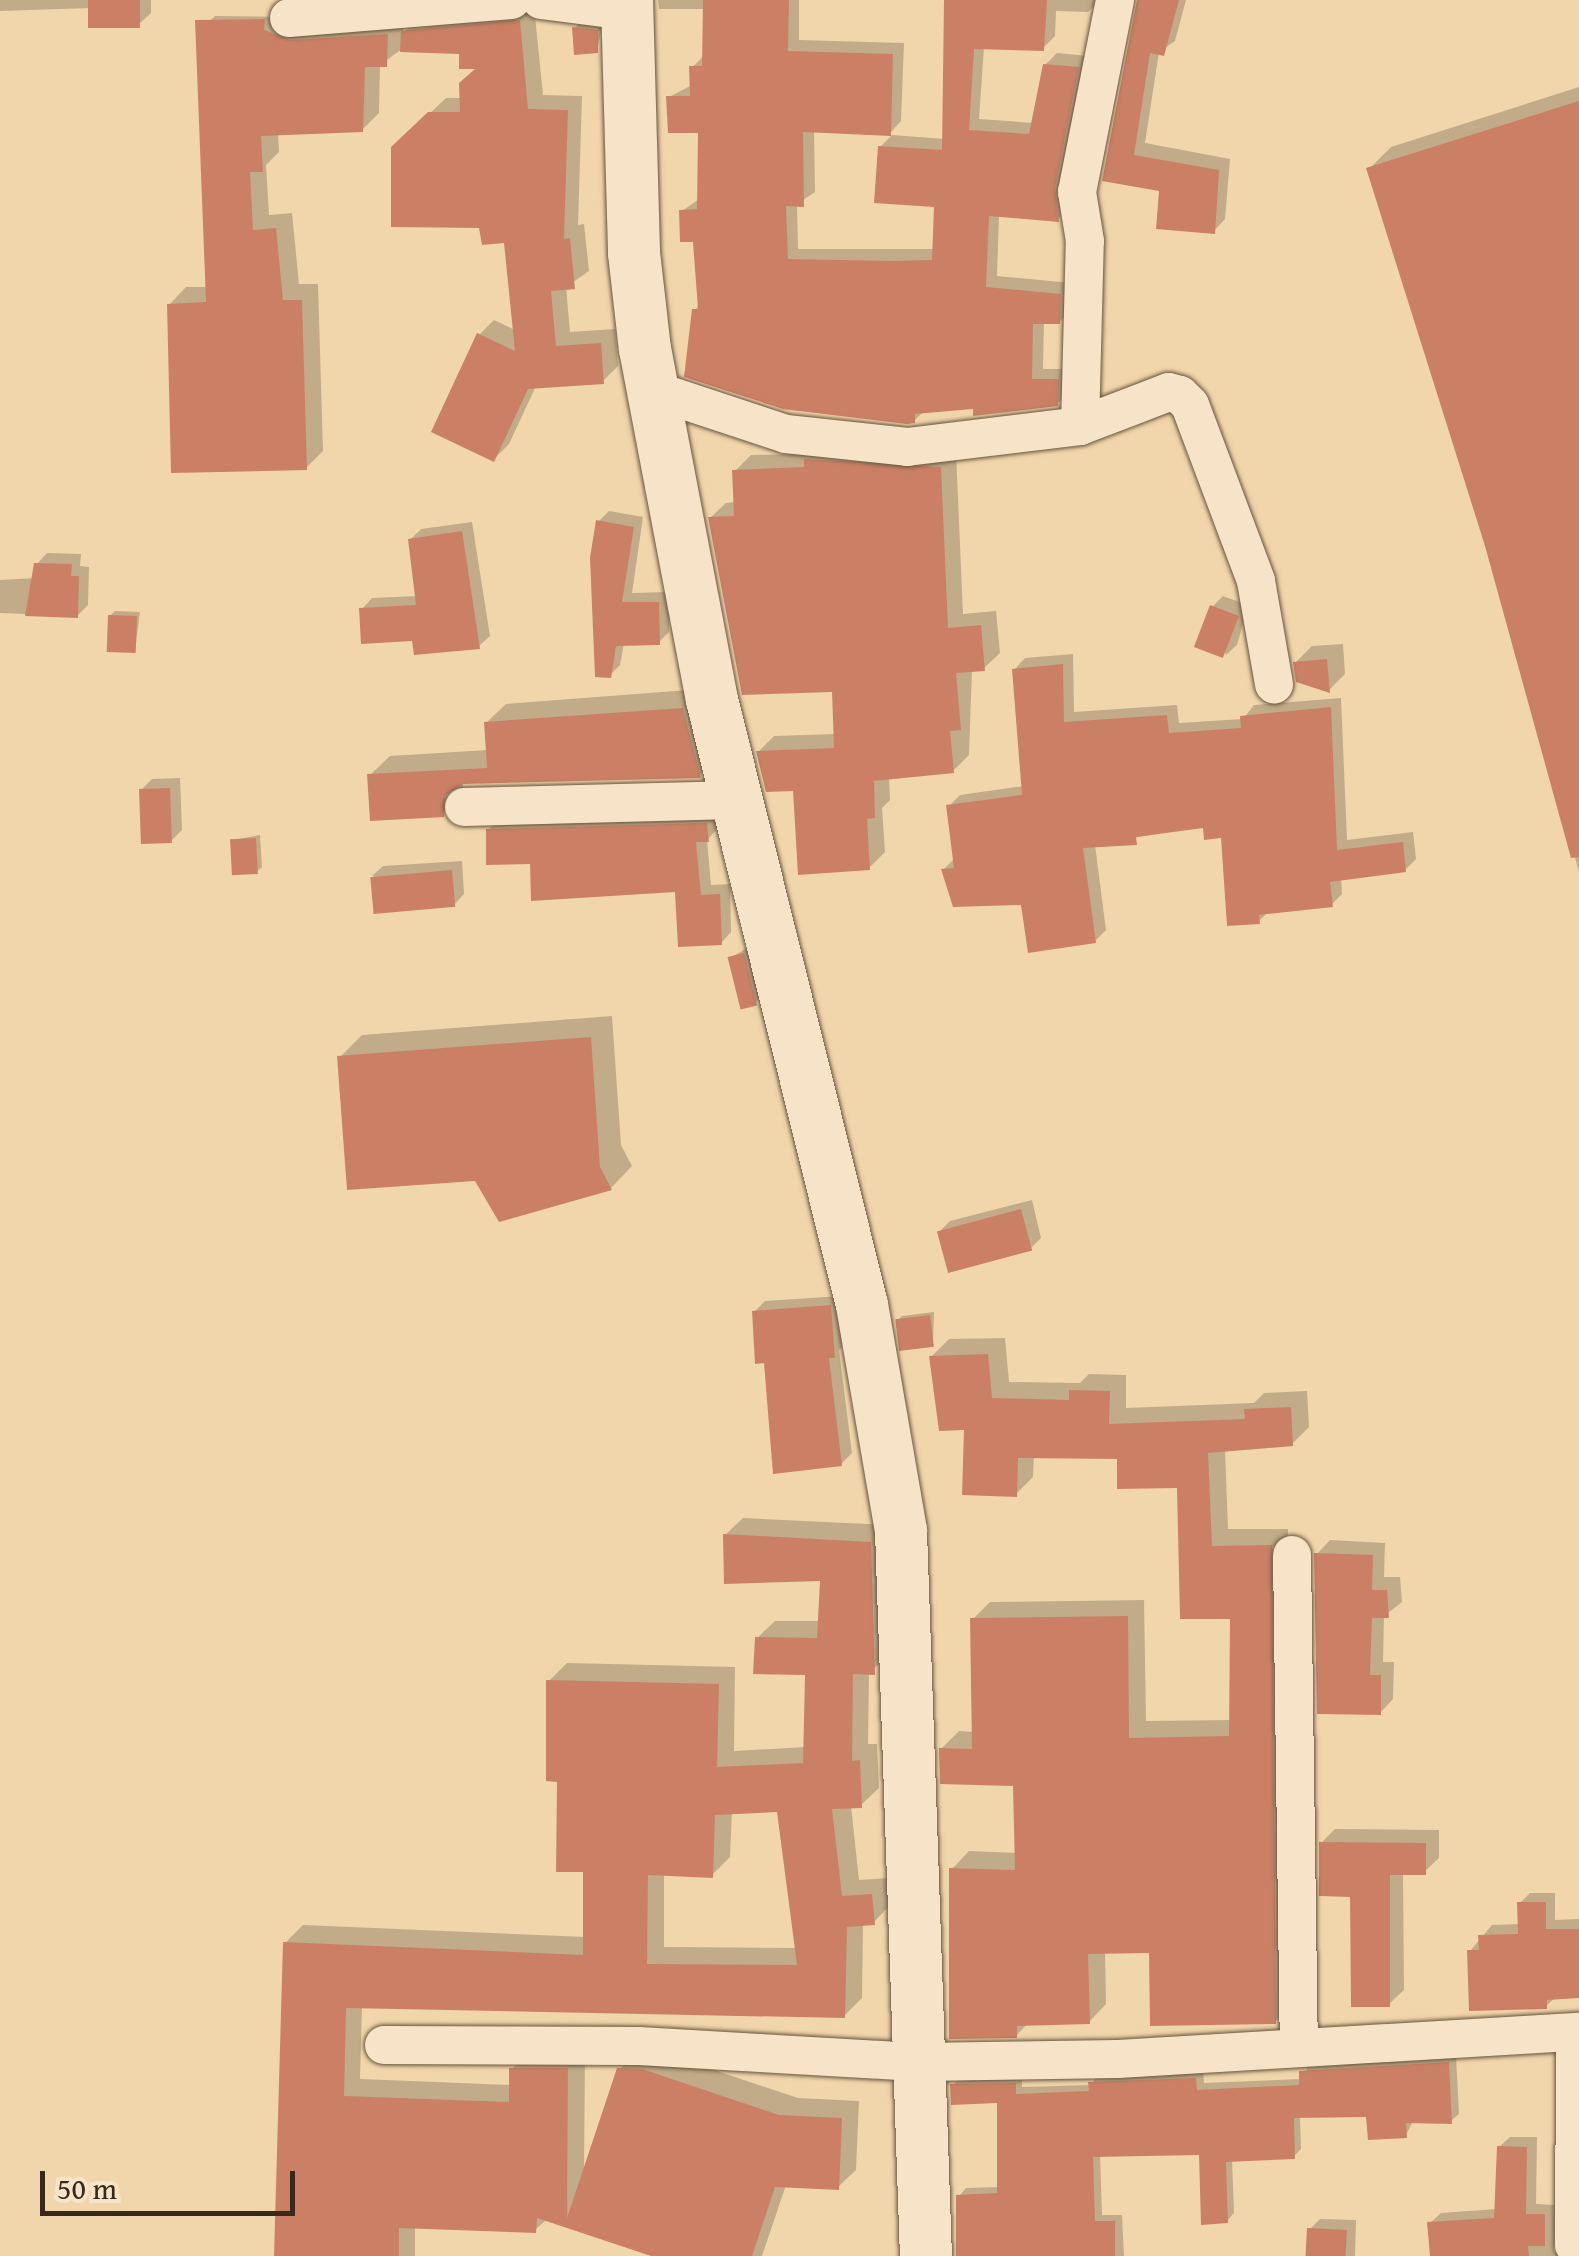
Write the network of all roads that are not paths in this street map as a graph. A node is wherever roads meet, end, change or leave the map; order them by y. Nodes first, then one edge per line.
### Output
1 (511, 0) edge
2 (541, 0) edge
3 (1115, 0) edge
4 (627, 5) edge
5 (290, 18) dead end
6 (653, 390) junction
7 (1080, 426) junction
8 (1274, 684) dead end
9 (736, 800) junction
10 (464, 807) dead end
11 (1292, 1554) dead end
12 (1577, 2032) edge
13 (384, 2044) dead end
14 (1299, 2047) junction
15 (920, 2062) junction
16 (1574, 2245) dead end
17 (926, 2256) edge

1 - 5 street
2 - 4 street
3 - 7 street
4 - 6 street
6 - 7 street
6 - 9 street
7 - 8 street
9 - 10 street
9 - 15 street
11 - 14 street
12 - 14 street
12 - 16 street
13 - 15 street
14 - 15 street
15 - 17 street

